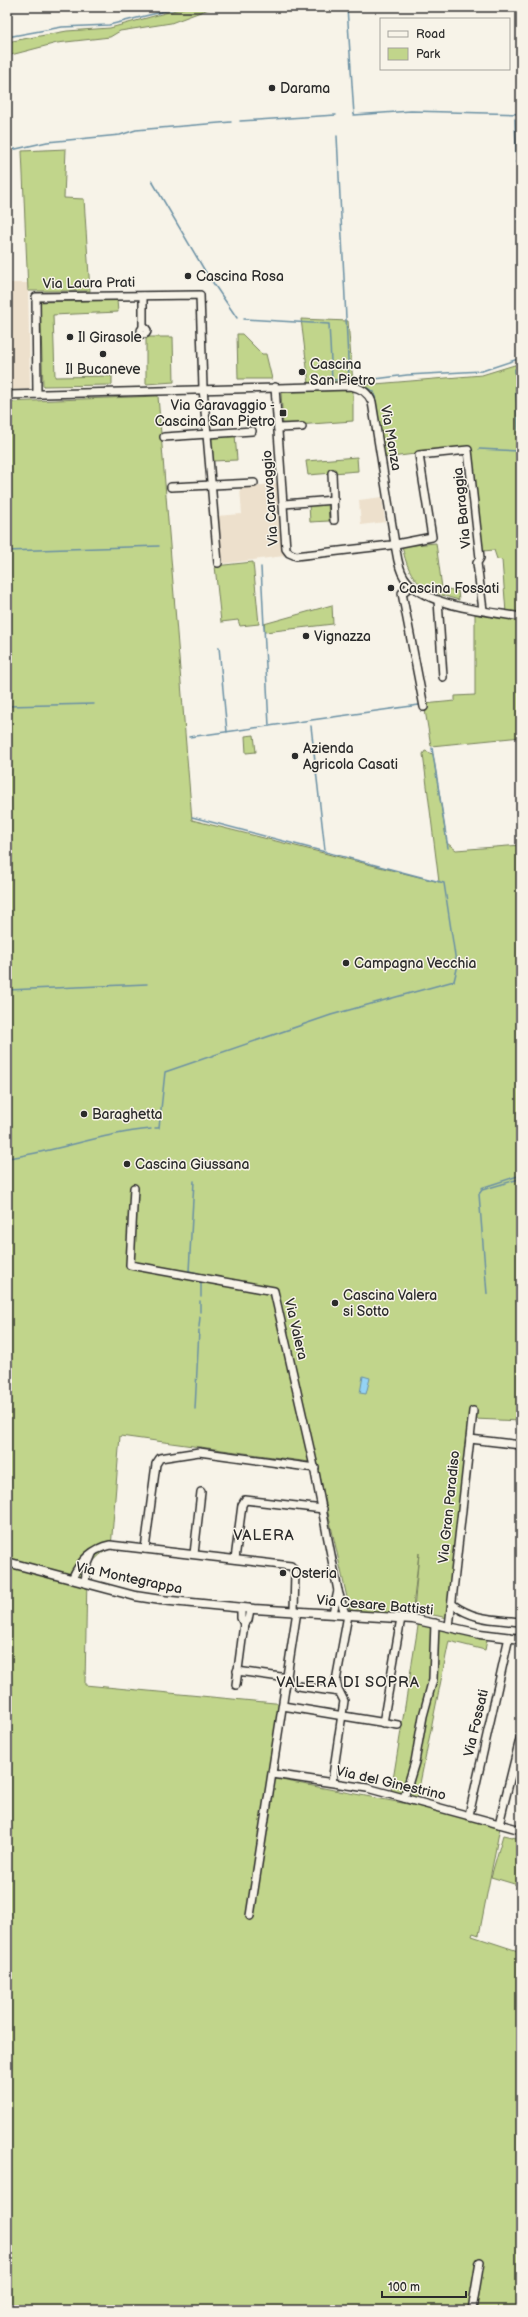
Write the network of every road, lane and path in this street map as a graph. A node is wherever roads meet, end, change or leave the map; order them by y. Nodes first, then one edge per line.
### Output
1 (143, 296) junction
2 (143, 328) dead end
3 (275, 387) junction
4 (203, 388) junction
5 (37, 394) junction
6 (7, 395) edge
7 (302, 427) dead end
8 (278, 428) junction
9 (252, 430) dead end
10 (207, 434) junction
11 (164, 437) dead end
12 (332, 473) dead end
13 (254, 482) dead end
14 (212, 484) junction
15 (171, 487) dead end
16 (334, 500) junction
17 (284, 504) junction
18 (334, 520) dead end
19 (395, 544) junction
20 (218, 563) dead end
21 (411, 586) junction
22 (438, 600) junction
23 (483, 610) junction
24 (521, 618) edge
25 (443, 677) dead end
26 (424, 707) dead end
27 (134, 1188) dead end
28 (472, 1411) dead end
29 (470, 1439) junction
30 (521, 1445) edge
31 (315, 1468) junction
32 (202, 1492) dead end
33 (323, 1510) junction
34 (145, 1549) junction
35 (95, 1550) junction
36 (194, 1554) junction
37 (235, 1559) junction
38 (7, 1562) edge
39 (72, 1579) junction
40 (84, 1582) junction
41 (338, 1591) junction
42 (452, 1604) junction
43 (246, 1608) junction
44 (296, 1611) junction
45 (333, 1613) junction
46 (346, 1614) junction
47 (400, 1618) junction
48 (521, 1622) edge
49 (435, 1623) junction
50 (449, 1627) junction
51 (509, 1638) junction
52 (521, 1638) edge
53 (237, 1671) junction
54 (288, 1678) junction
55 (236, 1685) dead end
56 (298, 1686) dead end
57 (339, 1692) junction
58 (284, 1706) junction
59 (343, 1716) junction
60 (384, 1723) junction
61 (398, 1725) dead end
62 (521, 1735) edge
63 (521, 1759) edge
64 (273, 1774) junction
65 (516, 1775) edge
66 (332, 1782) junction
67 (404, 1798) junction
68 (469, 1815) junction
69 (499, 1824) junction
70 (521, 1830) edge
71 (250, 1916) dead end
72 (480, 2262) dead end
73 (472, 2310) edge

1 - 2 street, Via Laura Prati
1 - 4 street, Via Laura Prati
1 - 5 street, Via Laura Prati
3 - 4 street, Via Monza
3 - 8 street, Via Caravaggio
3 - 19 street, Via Monza
4 - 5 street, Via Monza
4 - 10 street
5 - 6 street, Via Monza
7 - 8 street
8 - 17 street, Via Caravaggio
9 - 10 street
10 - 11 street
10 - 14 street
12 - 16 street
13 - 14 street
14 - 15 street
14 - 20 street
16 - 17 street
16 - 18 street
17 - 19 street, Via Caravaggio
19 - 21 street, Via Monza
19 - 23 street, Via Baraggia
21 - 22 street, Via Monza
21 - 26 street
22 - 23 street, Via Monza
22 - 25 street
23 - 24 street, Via Monza
27 - 31 street, Via Valera
28 - 29 street
29 - 30 street, Via Gran Paradiso
29 - 42 street, Via Gran Paradiso
31 - 33 street, Via Valera
31 - 34 street
32 - 36 street
33 - 37 street
33 - 41 street, Via Valera
34 - 35 street
34 - 36 street
35 - 39 street
35 - 40 street
36 - 37 street
37 - 44 street
38 - 39 street, Via Montegrappa
39 - 40 street, Via Montegrappa
40 - 43 street, Via Montegrappa
41 - 45 street, Via Valera
41 - 46 street, Via Valera
42 - 48 street
42 - 50 street, Via Gran Paradiso
43 - 44 street, Via Montegrappa
43 - 53 street
44 - 45 street, Via Cesare Battisti
44 - 54 street
45 - 46 street, Via Cesare Battisti
46 - 47 street, Via Cesare Battisti
46 - 57 street
47 - 49 street, Via Cesare Battisti
47 - 60 street
49 - 50 street, Via Cesare Battisti
49 - 67 street
50 - 51 street, Via Cesare Battisti
51 - 52 street, Via Cesare Battisti
51 - 68 street, Via Fossati
53 - 54 street
53 - 55 street
54 - 58 street
56 - 57 street
57 - 59 street
58 - 59 street
58 - 64 street
59 - 60 street
59 - 66 street
60 - 61 street
62 - 65 street
63 - 65 street
64 - 66 street, Via del Ginestrino
64 - 71 street
65 - 69 street
66 - 67 street, Via del Ginestrino
67 - 68 street, Via del Ginestrino
68 - 69 street, Via del Ginestrino
69 - 70 street, Via del Ginestrino
72 - 73 street

